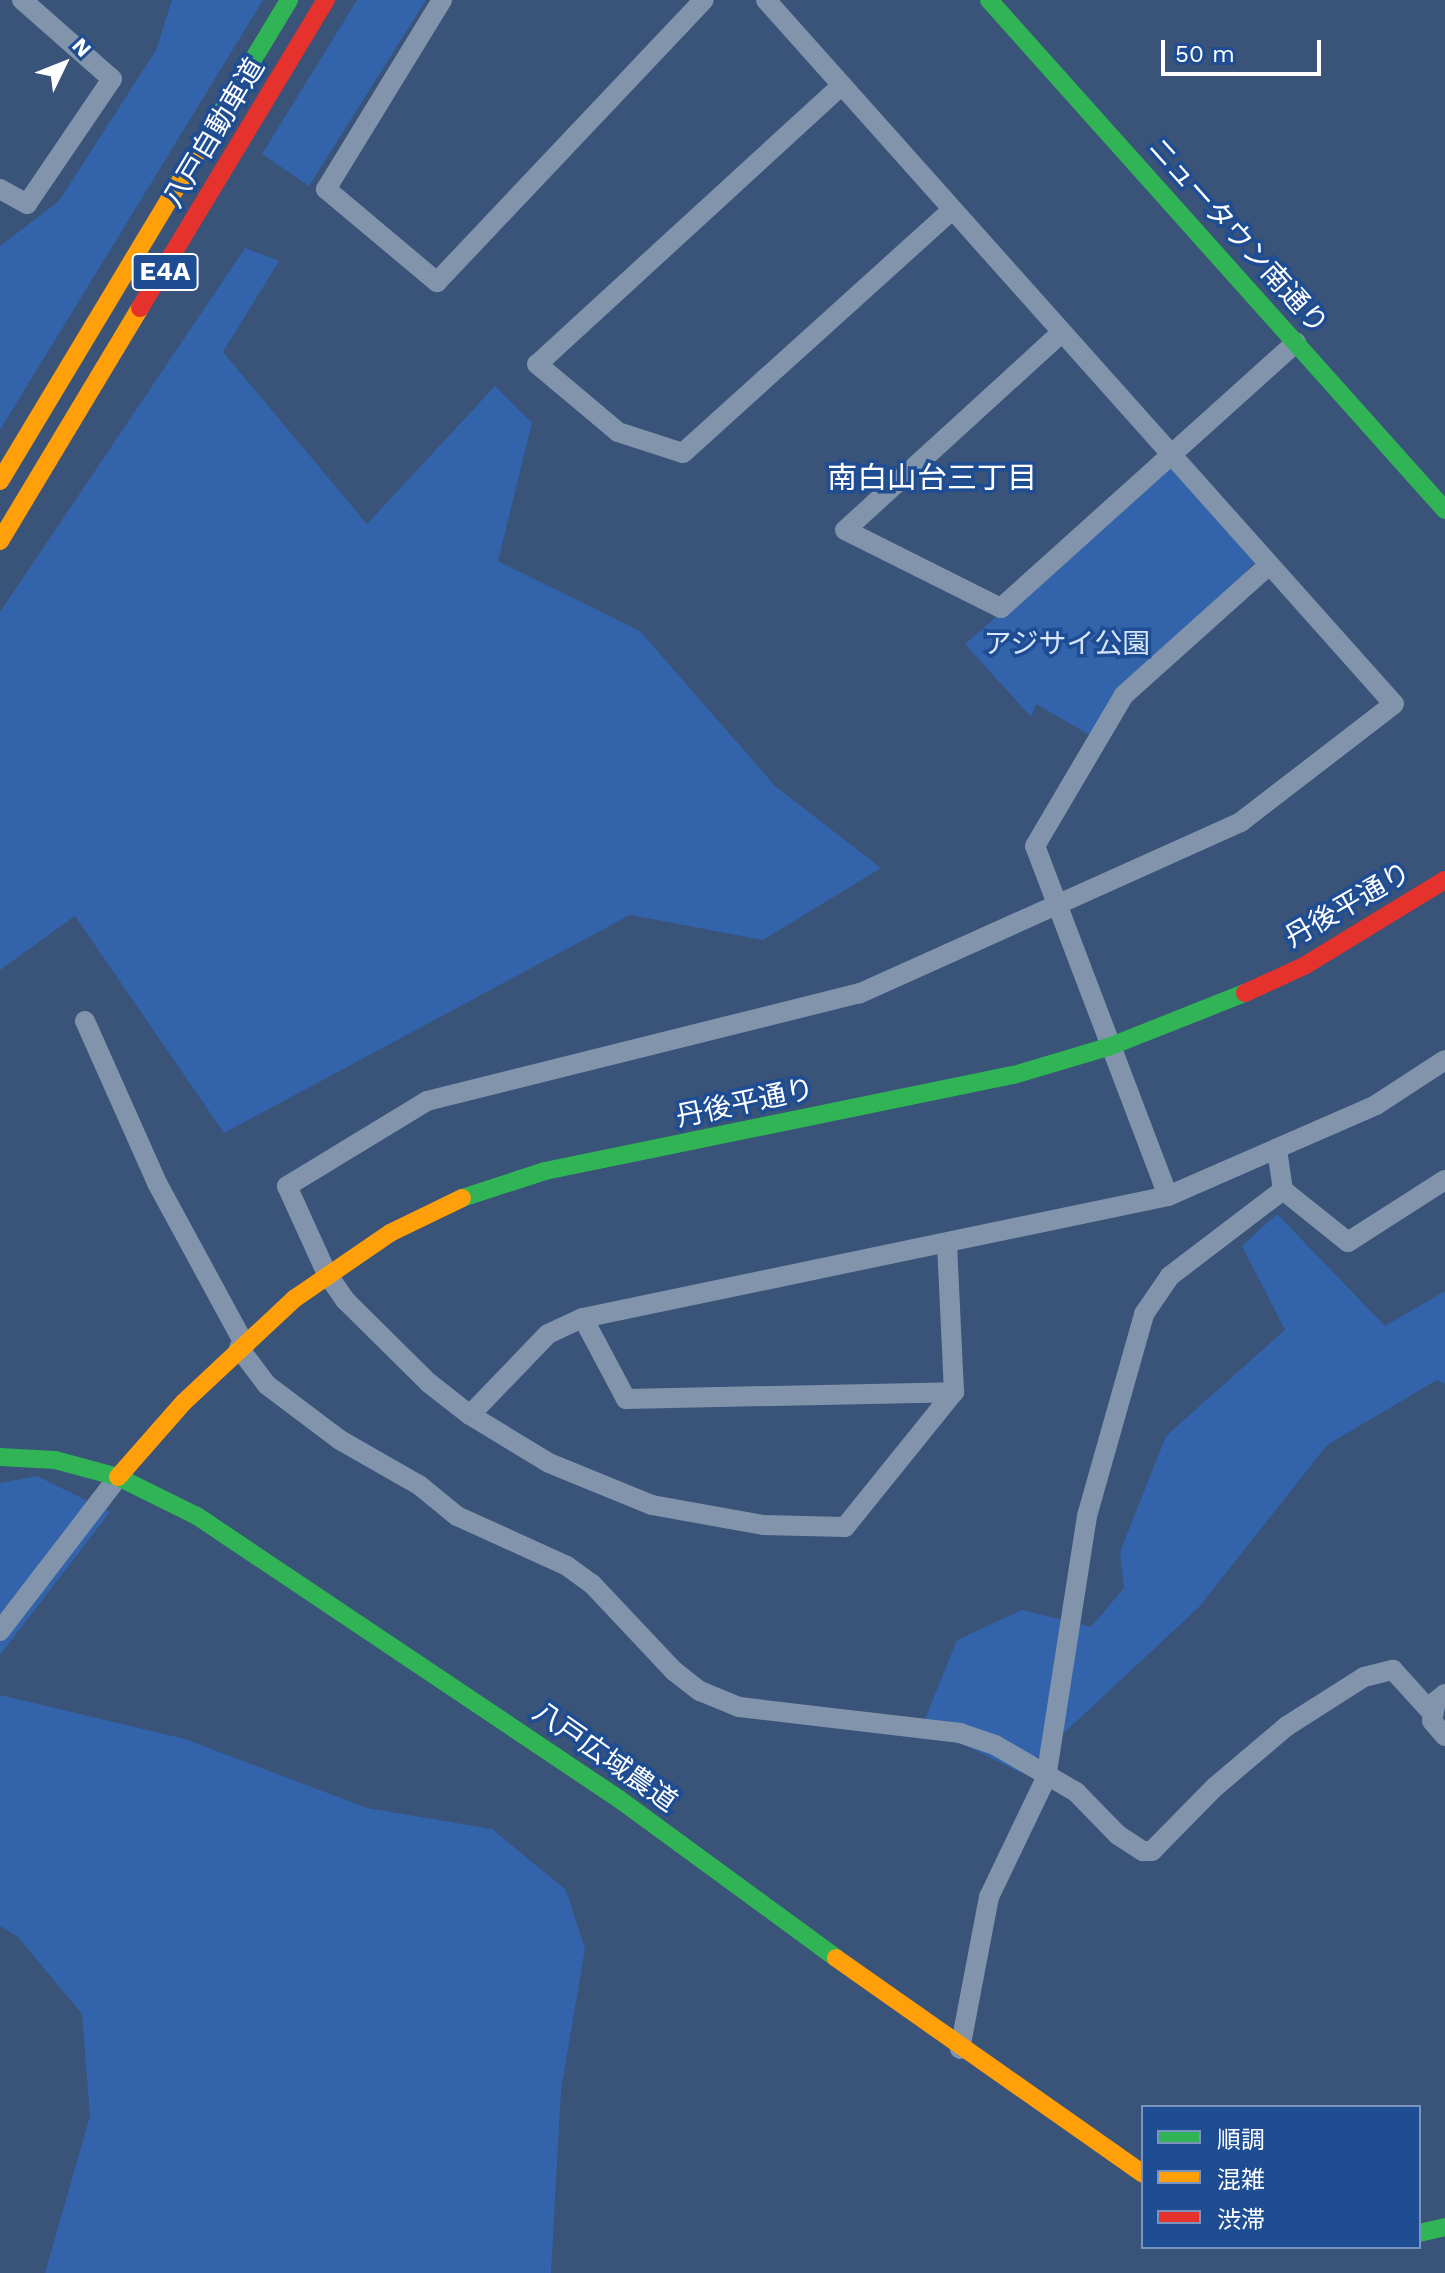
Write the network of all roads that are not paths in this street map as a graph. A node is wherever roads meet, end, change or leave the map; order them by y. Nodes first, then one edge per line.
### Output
1 (22, 0) edge
2 (289, 0) edge
3 (326, 0) edge
4 (442, 0) edge
5 (704, 0) edge
6 (766, 0) edge
7 (989, 0) edge
8 (842, 85) junction
9 (0, 189) edge
10 (952, 210) junction
11 (1061, 333) junction
12 (1296, 342) junction
13 (1172, 453) junction
14 (0, 481) edge
15 (1445, 510) edge
16 (0, 541) edge
17 (1269, 565) junction
18 (1445, 880) edge
19 (1058, 905) junction
20 (85, 1021) dead end
21 (1111, 1046) junction
22 (1445, 1060) edge
23 (1277, 1150) junction
24 (1445, 1180) edge
25 (1283, 1190) junction
26 (1168, 1196) junction
27 (947, 1244) junction
28 (327, 1274) junction
29 (583, 1318) junction
30 (241, 1346) junction
31 (954, 1392) junction
32 (470, 1415) junction
33 (0, 1457) edge
34 (118, 1477) junction
35 (0, 1631) edge
36 (1445, 1694) edge
37 (1433, 1714) junction
38 (1445, 1736) edge
39 (1046, 1778) junction
40 (960, 2049) junction
41 (1141, 2173) edge
42 (1445, 2227) edge
43 (1421, 2233) edge

1 - 9 street
2 - 14 main road, 八戸自動車道 / E4A
3 - 16 main road, 八戸自動車道 / E4A
4 - 5 street
6 - 8 street
7 - 12 main road, ニュータウン南通り
8 - 10 street
8 - 10 street
10 - 11 street
11 - 13 street
11 - 13 street
12 - 13 street
12 - 15 main road, ニュータウン南通り
13 - 17 street
17 - 19 street
17 - 19 street
18 - 21 main road, 丹後平通り
19 - 21 street
19 - 28 street
20 - 30 street
21 - 26 street
21 - 28 main road, 丹後平通り
22 - 23 street
23 - 25 street
23 - 26 street
24 - 25 street
25 - 39 street
26 - 27 street
27 - 29 street
27 - 31 street
28 - 30 main road, 丹後平通り
28 - 32 street
29 - 31 street
29 - 32 street
30 - 34 main road, 丹後平通り
30 - 39 street
31 - 32 street
33 - 34 main road, 八戸広域農道
34 - 35 street
34 - 40 main road, 八戸広域農道
36 - 37 street
37 - 38 street
37 - 39 street
39 - 40 street
40 - 41 main road, 八戸広域農道
42 - 43 main road

